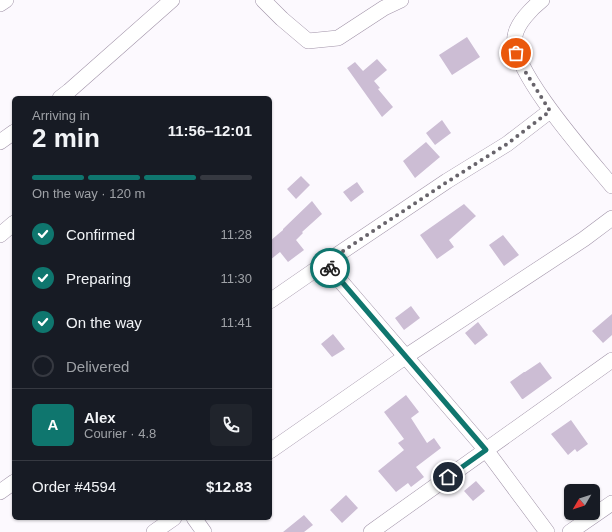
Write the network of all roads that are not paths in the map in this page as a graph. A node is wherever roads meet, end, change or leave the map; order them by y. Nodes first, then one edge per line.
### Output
1 (6, 0) edge
2 (172, 0) edge
3 (264, 0) edge
4 (401, 0) edge
5 (542, 0) edge
6 (0, 4) edge
7 (63, 96) edge
8 (550, 111) junction
9 (12, 133) edge
10 (0, 142) edge
11 (612, 186) edge
12 (612, 218) edge
13 (12, 225) edge
14 (0, 235) edge
15 (325, 263) junction
16 (272, 301) edge
17 (405, 357) junction
18 (612, 360) edge
19 (272, 450) edge
20 (486, 450) junction
21 (12, 483) edge
22 (0, 492) edge
23 (612, 503) edge
24 (171, 520) edge
25 (195, 520) edge
26 (154, 532) edge
27 (204, 532) edge
28 (371, 532) edge
29 (547, 532) edge
30 (570, 532) edge

1 - 6 street
2 - 7 street
3 - 4 street
5 - 8 street
8 - 11 street
8 - 15 street
9 - 10 street
12 - 17 street
13 - 14 street
15 - 16 street
15 - 17 street
17 - 19 street
17 - 20 street
18 - 20 street
20 - 28 street
20 - 29 street
21 - 22 street
23 - 30 street
24 - 26 street
25 - 27 street

